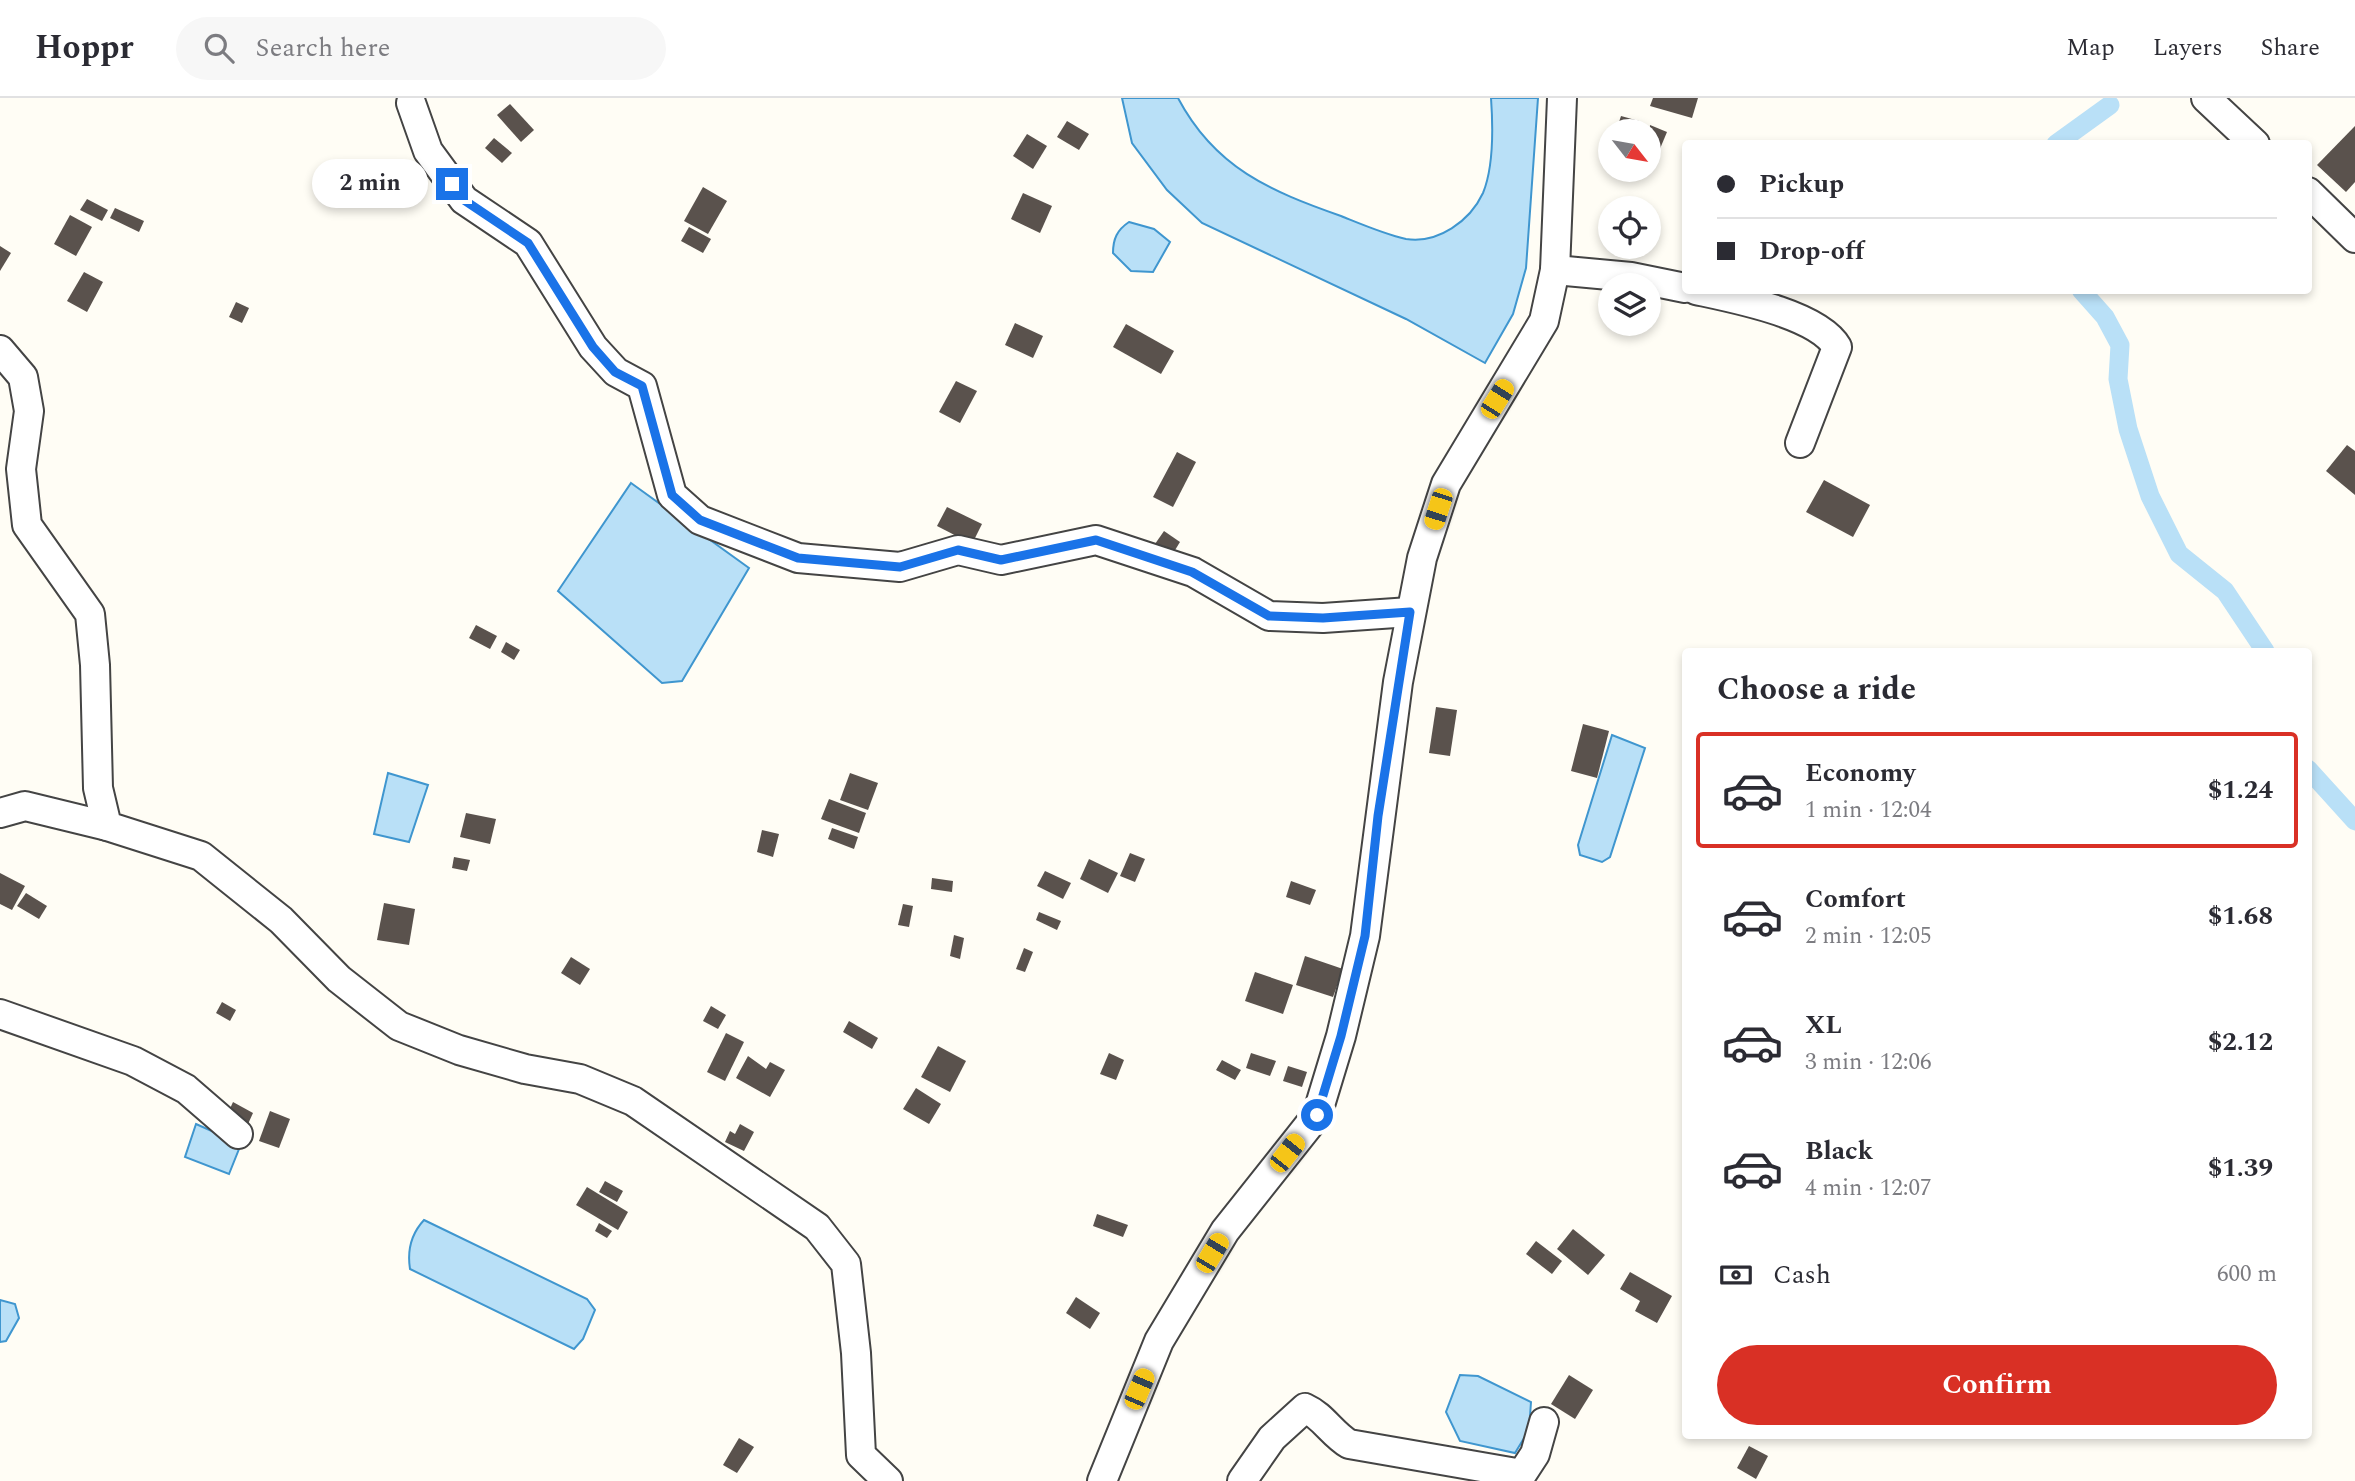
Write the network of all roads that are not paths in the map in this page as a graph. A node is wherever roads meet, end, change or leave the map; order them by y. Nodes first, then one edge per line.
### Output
1 (1562, 98) edge
2 (2206, 98) edge
3 (411, 103) dead end
4 (2251, 140) edge
5 (2312, 196) edge
6 (2355, 237) edge
7 (1555, 270) junction
8 (1682, 287) edge
9 (1711, 294) edge
10 (0, 350) edge
11 (1800, 443) dead end
12 (1410, 612) junction
13 (0, 813) edge
14 (107, 826) junction
15 (0, 1014) edge
16 (238, 1134) dead end
17 (1544, 1422) dead end
18 (888, 1481) edge
19 (1102, 1481) edge
20 (1242, 1481) edge

1 - 7 street
2 - 4 street
3 - 12 street
5 - 6 street
7 - 8 street
7 - 12 street
9 - 11 street
10 - 14 street
12 - 19 street
13 - 14 street
14 - 18 street
15 - 16 street
17 - 20 street

